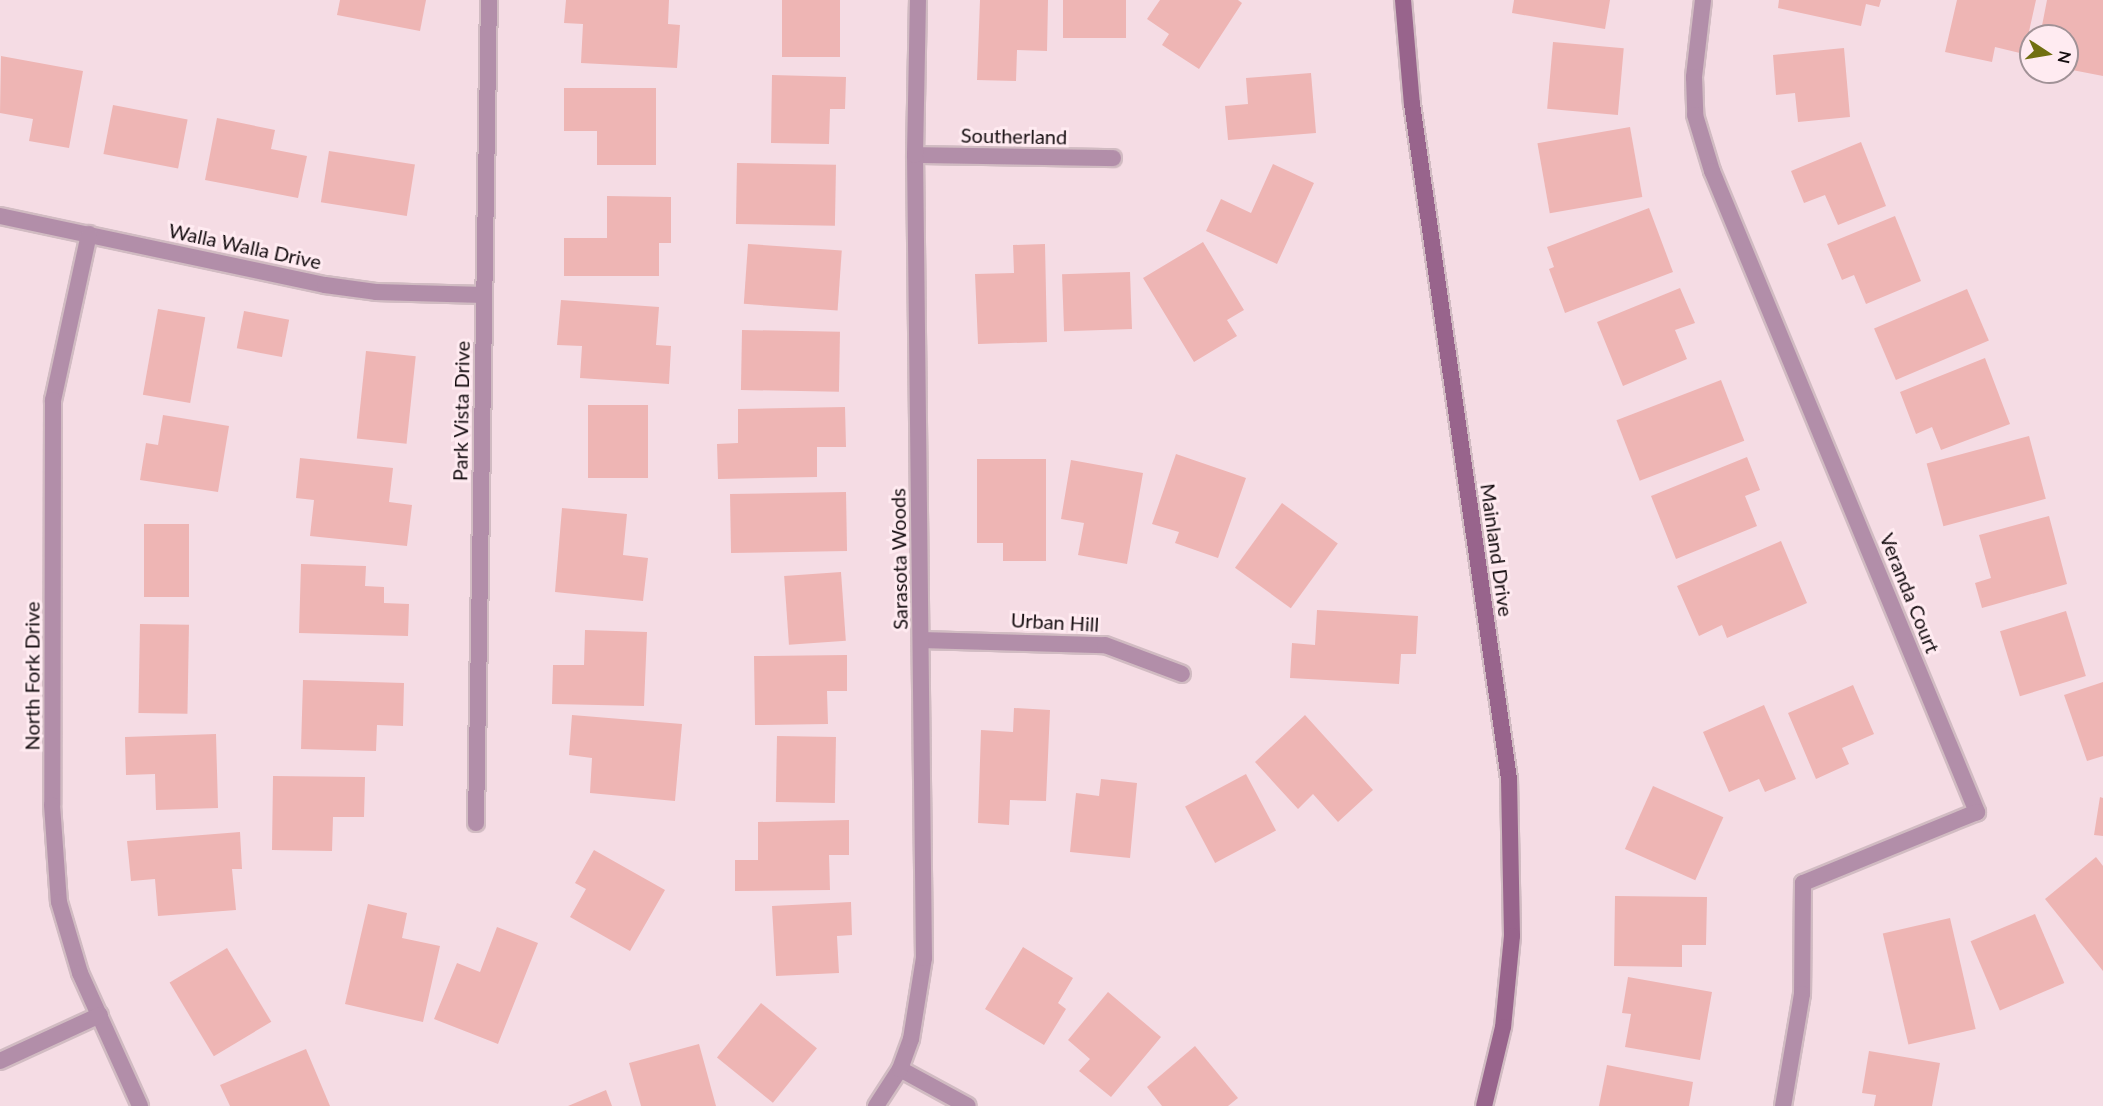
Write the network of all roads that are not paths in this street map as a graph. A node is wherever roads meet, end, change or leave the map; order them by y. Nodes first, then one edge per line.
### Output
1 (489, 0) edge
2 (918, 0) edge
3 (1402, 0) edge
4 (1703, 0) edge
5 (915, 155) junction
6 (1113, 158) dead end
7 (0, 216) edge
8 (88, 234) junction
9 (484, 295) junction
10 (921, 640) junction
11 (1182, 674) dead end
12 (476, 824) dead end
13 (100, 1015) junction
14 (0, 1061) edge
15 (900, 1069) junction
16 (140, 1106) edge
17 (876, 1106) edge
18 (968, 1106) edge
19 (1484, 1106) edge
20 (1783, 1106) edge

1 - 9 street, Park Vista Drive
2 - 5 street, Sarasota Woods
3 - 19 main road, Mainland Drive
4 - 20 street, Veranda Court
5 - 6 street, Southerland
5 - 10 street, Sarasota Woods
7 - 8 street, Walla Walla Drive
8 - 9 street, Walla Walla Drive
8 - 13 street, North Fork Drive
9 - 12 street, Park Vista Drive
10 - 11 street, Urban Hill
10 - 15 street, Sarasota Woods
13 - 14 street
13 - 16 street, North Fork Drive
15 - 17 street, Sarasota Woods
15 - 18 street

